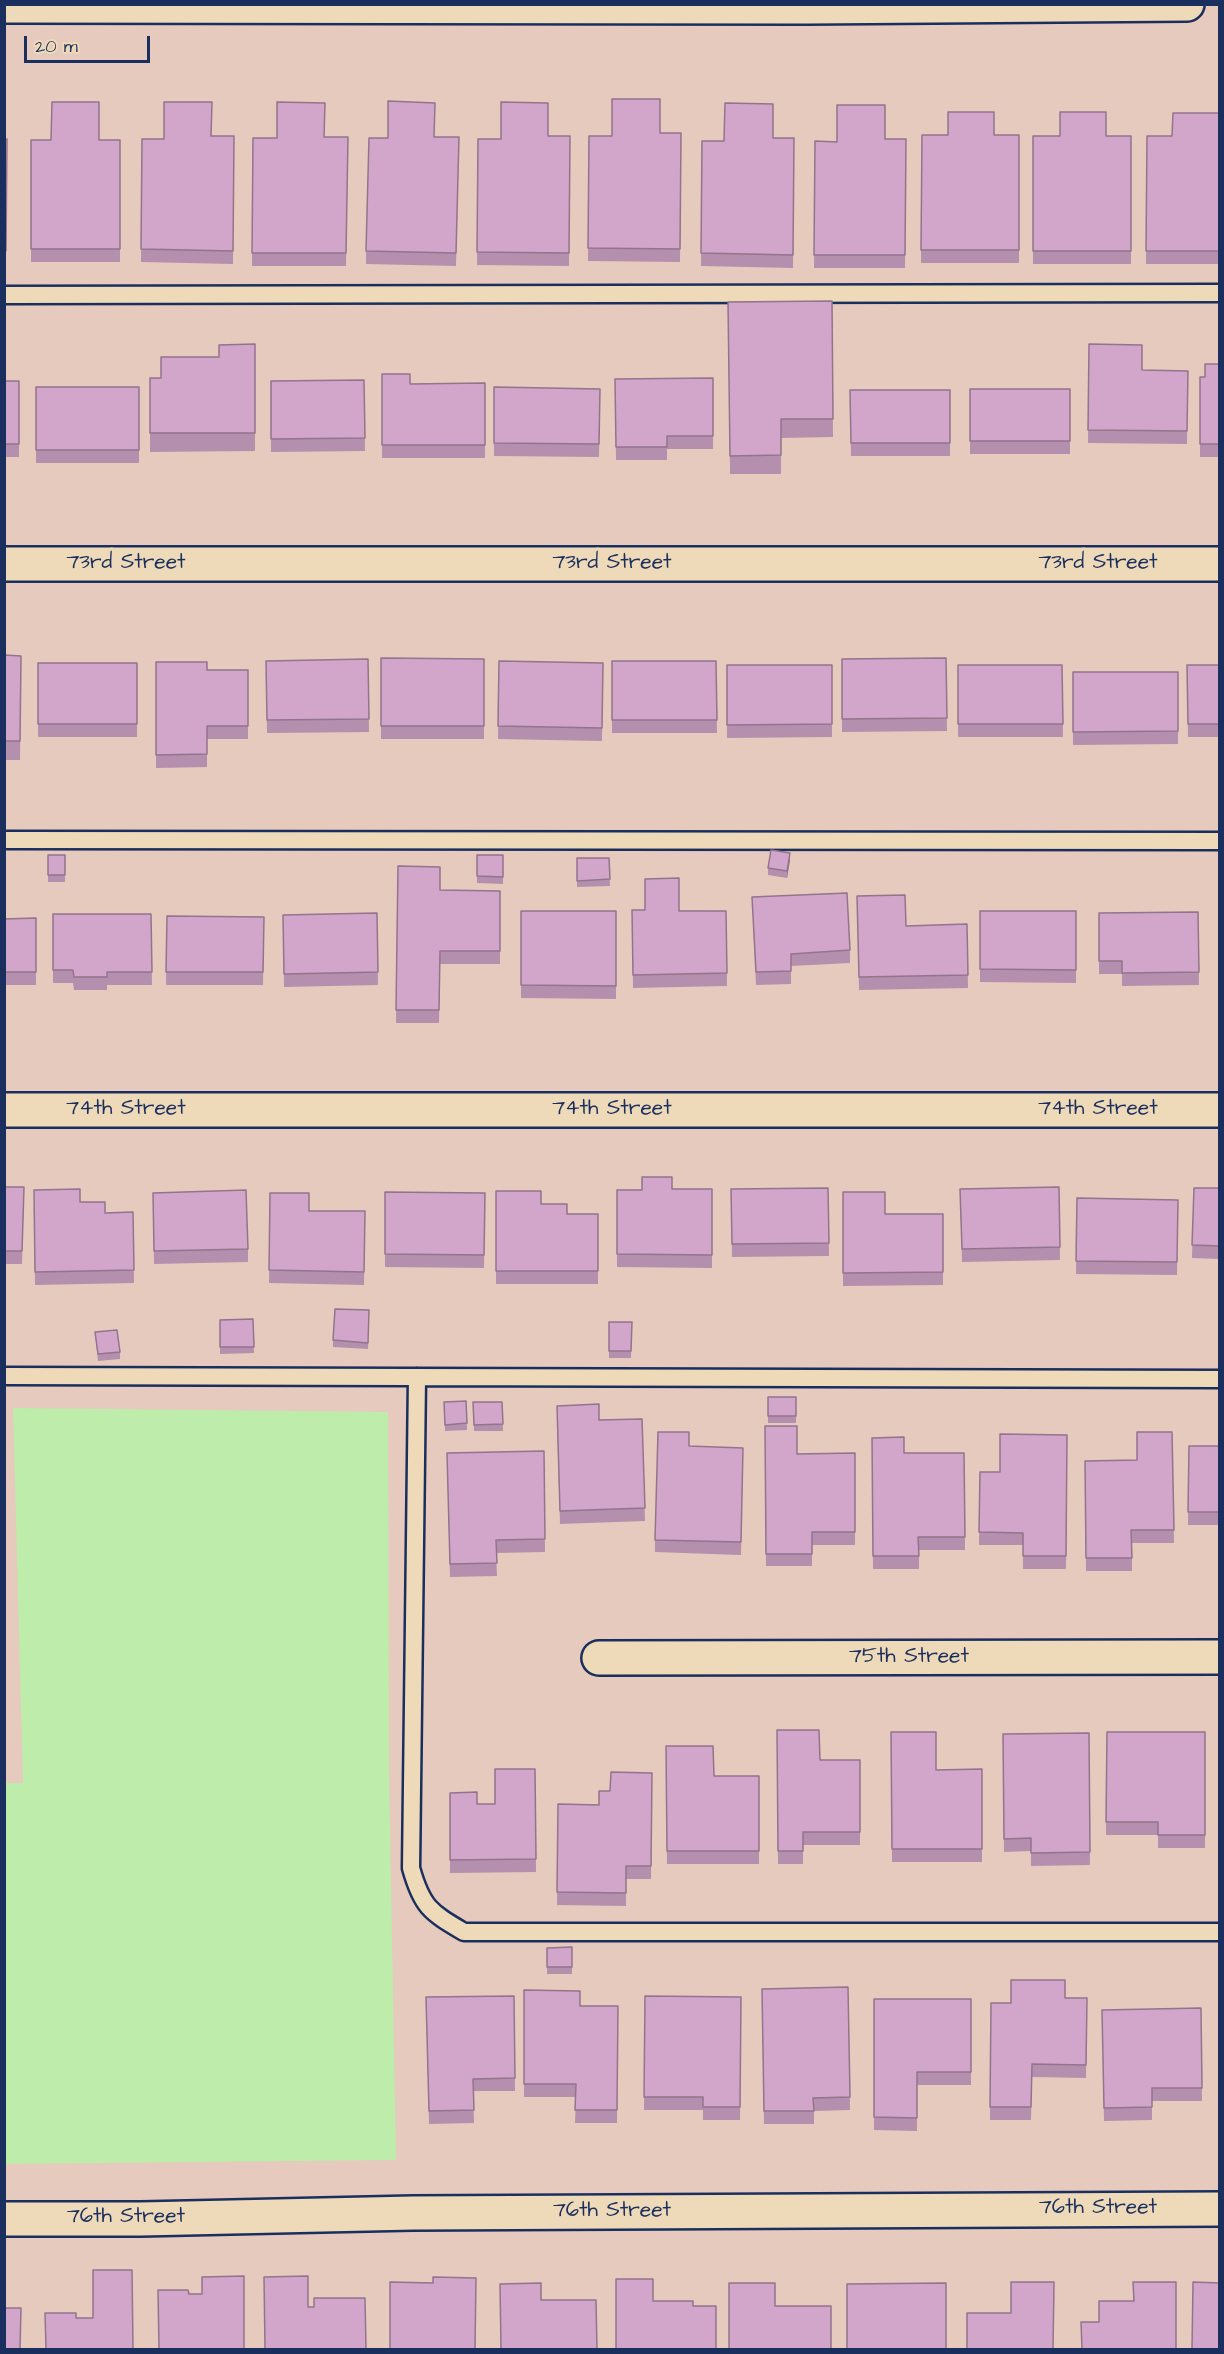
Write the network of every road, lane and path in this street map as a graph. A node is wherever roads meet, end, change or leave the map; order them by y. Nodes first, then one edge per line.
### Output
1 (1187, 4) edge
2 (4, 6) edge
3 (1220, 294) edge
4 (4, 295) edge
5 (4, 564) edge
6 (1220, 564) edge
7 (4, 840) edge
8 (1220, 841) edge
9 (4, 1110) edge
10 (1220, 1110) edge
11 (4, 1376) edge
12 (417, 1377) junction
13 (1220, 1379) edge
14 (1220, 1657) edge
15 (599, 1658) dead end
16 (1220, 1932) edge
17 (1220, 2209) edge
18 (4, 2219) edge

1 - 2 street
3 - 4 lane
5 - 6 street, 73rd Street
7 - 8 lane
9 - 10 street, 74th Street
11 - 12 lane
12 - 13 lane
12 - 16 lane
14 - 15 street, 75th Street
17 - 18 street, 76th Street

